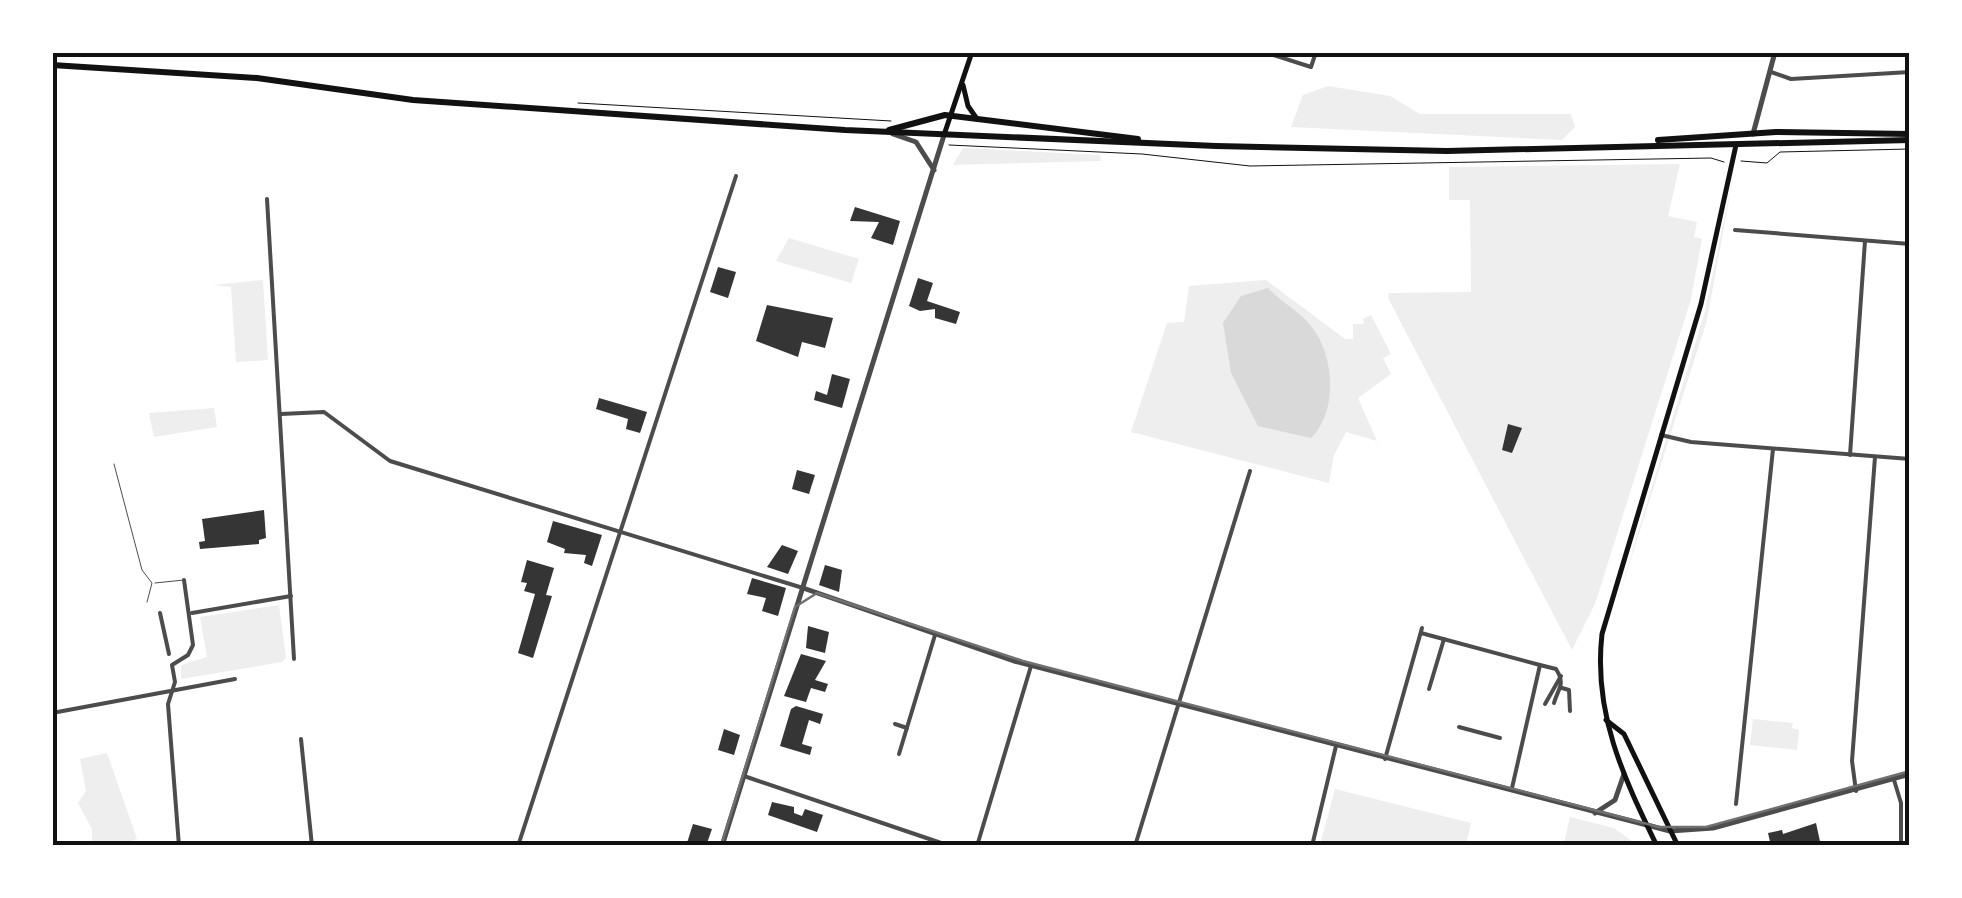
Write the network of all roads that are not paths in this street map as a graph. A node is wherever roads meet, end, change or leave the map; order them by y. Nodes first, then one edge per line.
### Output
1 (972, 52) edge
2 (1264, 52) edge
3 (1316, 52) edge
4 (1775, 52) edge
5 (52, 64) edge
6 (1769, 71) junction
7 (1910, 72) edge
8 (963, 82) junction
9 (950, 115) junction
10 (977, 118) junction
11 (886, 132) junction
12 (945, 132) junction
13 (1738, 134) junction
14 (1754, 134) junction
15 (1910, 137) edge
16 (1169, 143) junction
17 (1637, 143) junction
18 (1736, 145) junction
19 (1751, 146) junction
20 (934, 170) junction
21 (736, 176) dead end
22 (266, 199) dead end
23 (1735, 230) dead end
24 (1865, 241) junction
25 (1910, 244) edge
26 (281, 414) junction
27 (1661, 436) junction
28 (1773, 449) junction
29 (1850, 455) junction
30 (1875, 457) junction
31 (1910, 459) edge
32 (114, 464) dead end
33 (1250, 471) dead end
34 (619, 530) junction
35 (184, 580) joint
36 (152, 584) junction
37 (803, 588) junction
38 (290, 596) junction
39 (147, 602) dead end
40 (160, 613) dead end
41 (191, 613) junction
42 (936, 635) junction
43 (1444, 639) junction
44 (168, 654) joint
45 (294, 659) dead end
46 (172, 665) junction
47 (1540, 665) junction
48 (1031, 666) junction
49 (1561, 676) junction
50 (235, 678) dead end
51 (1562, 688) junction
52 (1429, 690) dead end
53 (169, 693) junction
54 (1554, 702) dead end
55 (1179, 704) junction
56 (1545, 704) dead end
57 (1570, 711) dead end
58 (52, 713) edge
59 (1605, 719) junction
60 (895, 724) dead end
61 (1459, 727) dead end
62 (907, 728) junction
63 (1500, 738) dead end
64 (302, 739) dead end
65 (1336, 746) junction
66 (899, 754) dead end
67 (1385, 759) junction
68 (1624, 774) junction
69 (1910, 774) edge
70 (744, 776) junction
71 (1894, 780) junction
72 (1856, 791) junction
73 (1511, 792) junction
74 (1736, 804) dead end
75 (1593, 814) junction
76 (1648, 828) junction
77 (1670, 831) junction
78 (179, 846) edge
79 (312, 846) edge
80 (518, 846) edge
81 (722, 846) edge
82 (950, 846) edge
83 (977, 846) edge
84 (1135, 846) edge
85 (1312, 846) edge
86 (1657, 846) edge
87 (1678, 846) edge
88 (1901, 846) edge

1 - 8 main road
2 - 3 street
4 - 6 street
5 - 11 main road
6 - 7 street
6 - 14 street
8 - 9 main road
8 - 10 main road
9 - 10 main road
9 - 11 main road
9 - 12 main road
10 - 16 main road
11 - 12 main road
11 - 20 street
12 - 16 main road
12 - 20 street
13 - 14 main road
13 - 17 main road
13 - 18 main road
14 - 15 main road
14 - 19 main road
15 - 19 main road
16 - 17 main road
17 - 18 main road
18 - 19 main road
18 - 27 main road
20 - 37 street
21 - 34 street
22 - 26 street
23 - 24 street
24 - 25 street
24 - 29 street
26 - 34 street
26 - 38 street
27 - 28 street
27 - 59 main road
28 - 29 street
28 - 74 street
29 - 30 street
30 - 31 street
30 - 72 street
32 - 36 lane
33 - 55 street
34 - 37 street
34 - 80 street
35 - 36 lane
35 - 41 street
36 - 39 lane
37 - 42 street
37 - 70 street
38 - 41 street
38 - 45 street
40 - 44 street
41 - 46 street
42 - 48 street
42 - 62 street
43 - 47 street
43 - 52 street
43 - 67 street
44 - 46 lane
46 - 53 street
47 - 49 street
47 - 73 street
48 - 55 street
48 - 83 street
49 - 51 street
49 - 56 street
50 - 53 street
51 - 54 street
51 - 57 street
53 - 58 street
53 - 78 street
55 - 65 street
55 - 84 street
59 - 68 main road
59 - 77 main road
60 - 62 street
61 - 63 street
62 - 66 street
64 - 79 street
65 - 67 street
65 - 85 street
67 - 73 street
68 - 75 street
68 - 76 main road
69 - 71 street
70 - 81 street
70 - 82 street
71 - 72 street
71 - 88 street
72 - 77 street
73 - 75 street
75 - 76 street
76 - 77 street
76 - 86 main road
77 - 87 main road

